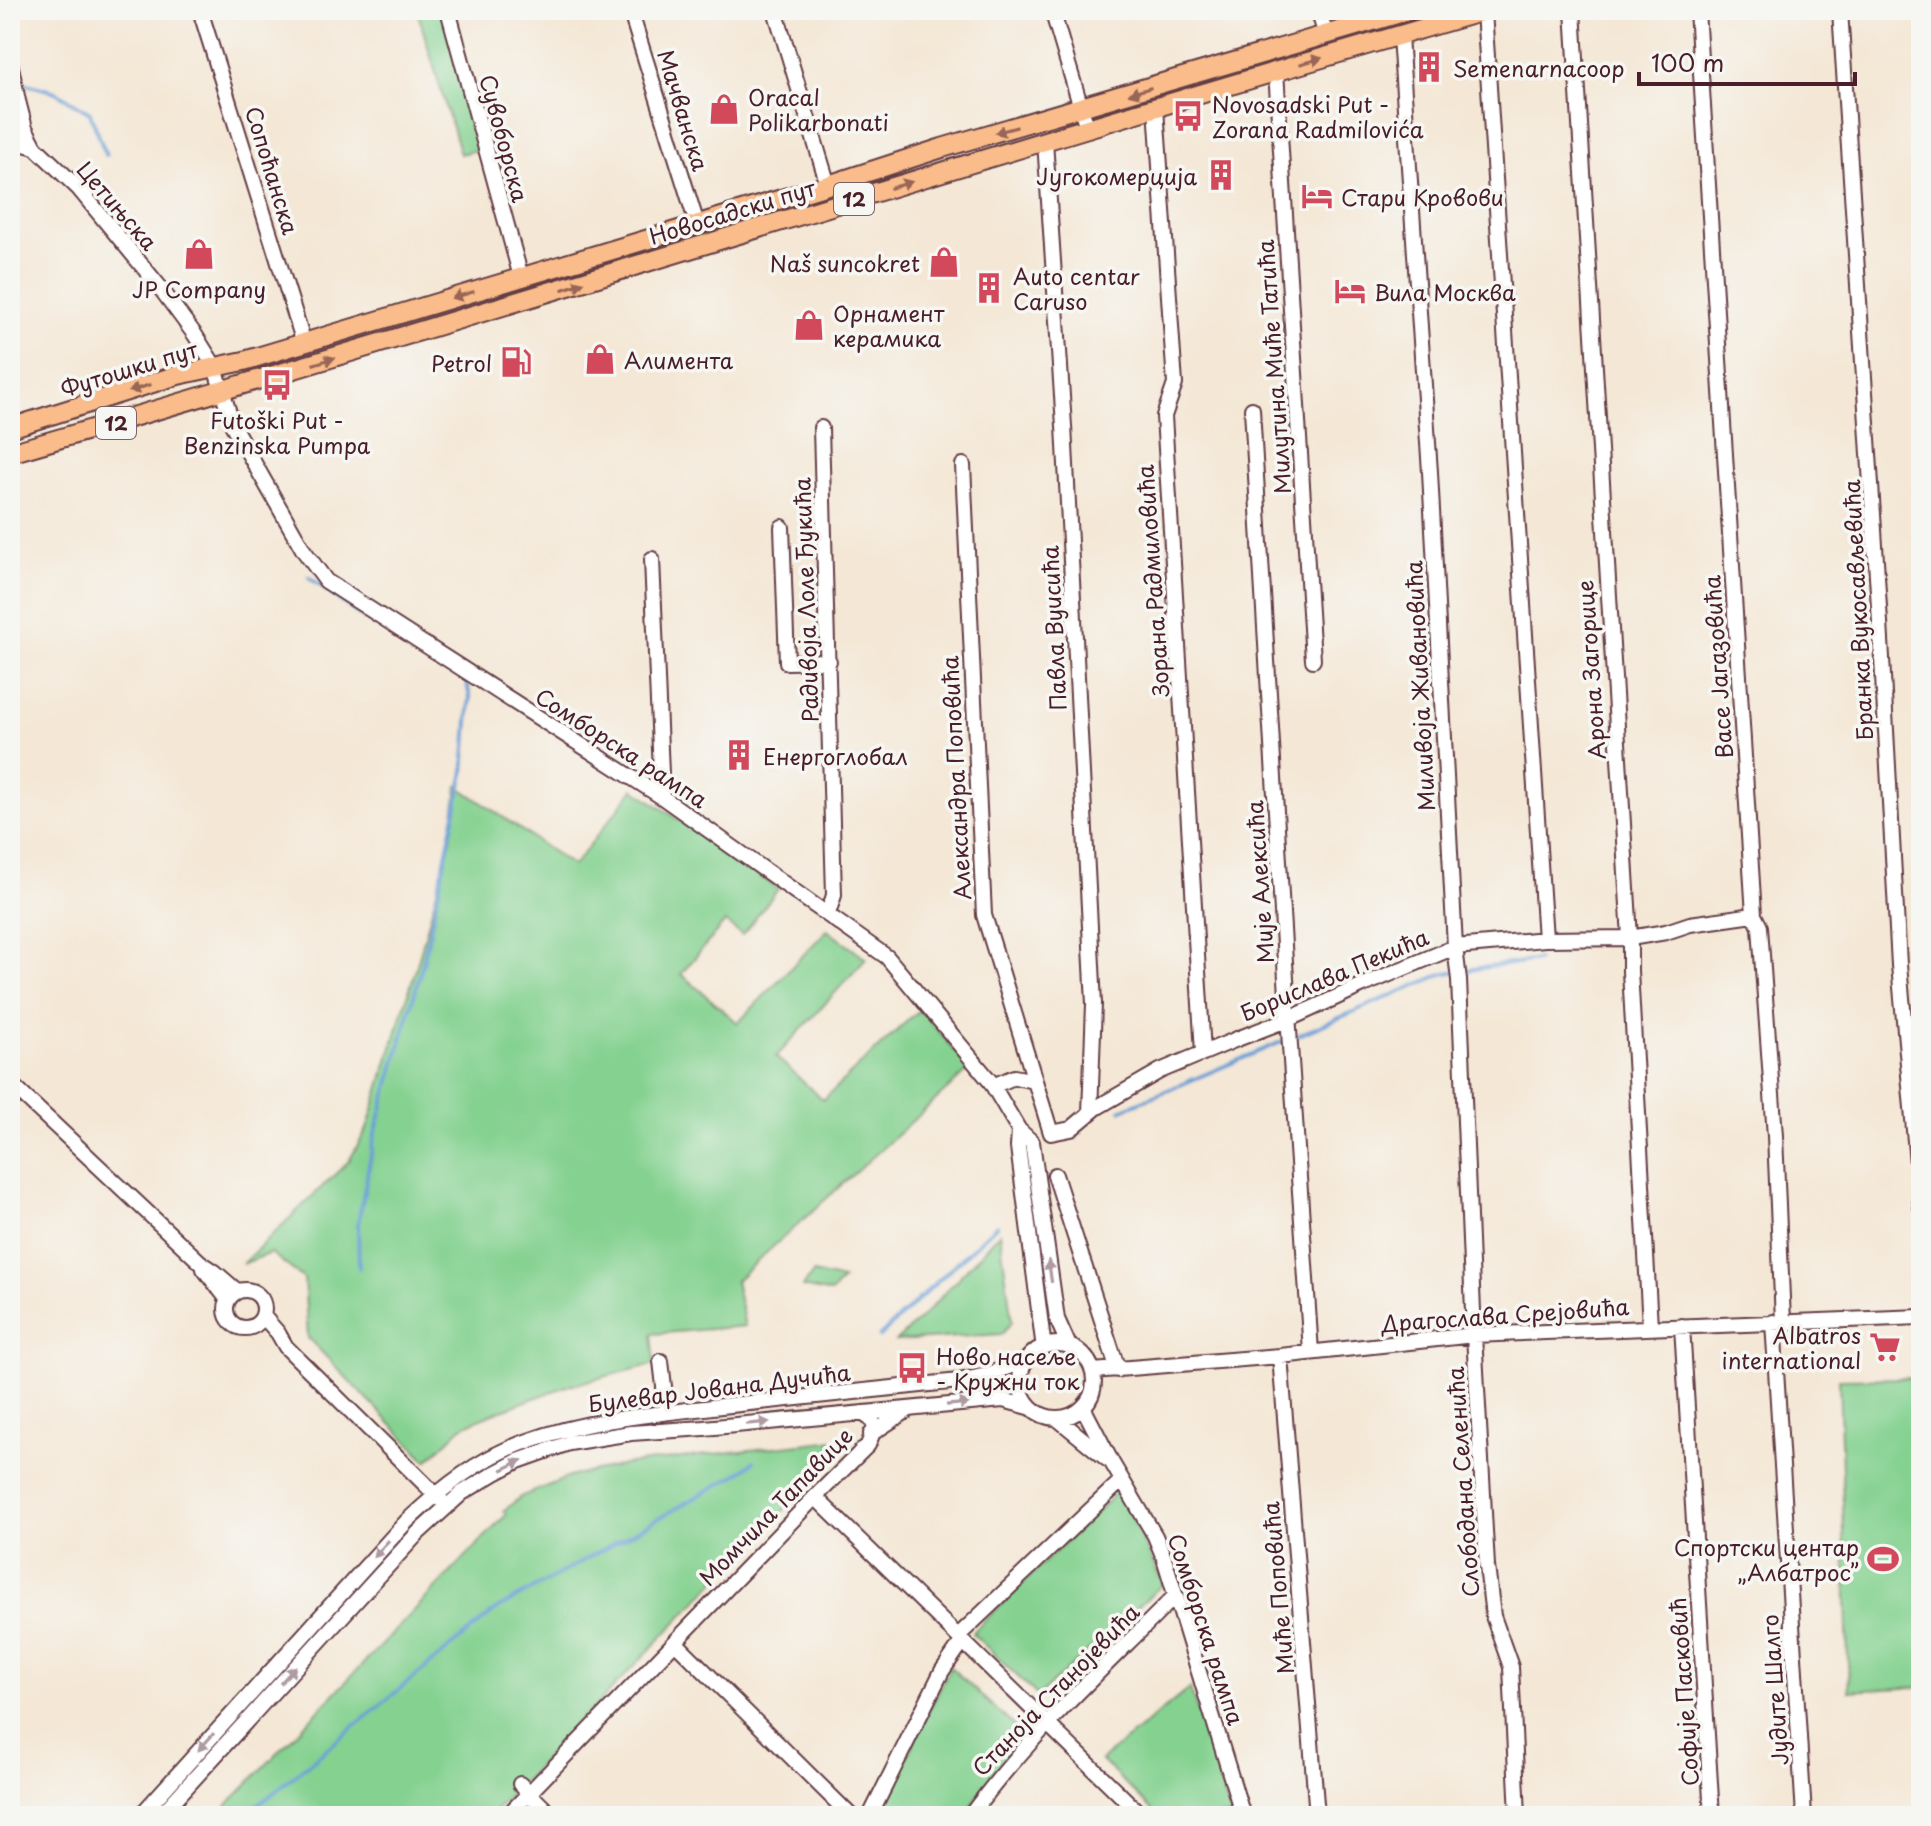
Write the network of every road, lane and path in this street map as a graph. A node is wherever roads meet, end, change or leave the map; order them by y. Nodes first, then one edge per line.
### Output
1 (200, 10) edge
2 (448, 10) edge
3 (630, 10) edge
4 (775, 10) edge
5 (1052, 10) edge
6 (1318, 10) edge
7 (1410, 10) edge
8 (1485, 10) edge
9 (1573, 10) edge
10 (1697, 10) edge
11 (1840, 10) edge
12 (1377, 14) edge
13 (1326, 35) junction
14 (1400, 36) junction
15 (10, 62) edge
16 (1276, 71) junction
17 (1081, 108) junction
18 (1156, 108) junction
19 (1087, 128) junction
20 (10, 140) edge
21 (1045, 141) junction
22 (35, 147) junction
23 (828, 185) junction
24 (697, 224) junction
25 (521, 277) junction
26 (304, 343) junction
27 (215, 367) junction
28 (222, 392) junction
29 (1252, 409) dead end
30 (10, 428) edge
31 (821, 428) dead end
32 (10, 453) edge
33 (963, 465) dead end
34 (782, 527) dead end
35 (652, 559) dead end
36 (1313, 660) dead end
37 (829, 661) junction
38 (662, 797) junction
39 (828, 914) junction
40 (1754, 915) junction
41 (1630, 938) junction
42 (1545, 939) junction
43 (1455, 947) junction
44 (1289, 1033) junction
45 (1203, 1053) junction
46 (1035, 1081) junction
47 (10, 1083) edge
48 (993, 1086) junction
49 (1090, 1113) junction
50 (1019, 1130) junction
51 (1055, 1175) dead end
52 (1921, 1207) edge
53 (233, 1296) junction
54 (1921, 1317) edge
55 (260, 1320) junction
56 (1778, 1321) junction
57 (1650, 1326) junction
58 (1682, 1326) junction
59 (1474, 1335) junction
60 (1069, 1346) junction
61 (1043, 1347) junction
62 (1311, 1352) junction
63 (1280, 1356) junction
64 (1027, 1360) junction
65 (661, 1361) dead end
66 (1118, 1370) junction
67 (1093, 1371) junction
68 (1084, 1406) junction
69 (1029, 1407) junction
70 (913, 1408) junction
71 (667, 1412) junction
72 (862, 1413) junction
73 (1058, 1419) junction
74 (871, 1434) junction
75 (1112, 1463) junction
76 (1122, 1480) junction
77 (436, 1494) junction
78 (815, 1497) junction
79 (446, 1506) junction
80 (1175, 1596) junction
81 (960, 1639) junction
82 (675, 1642) junction
83 (1048, 1724) junction
84 (524, 1789) junction
85 (140, 1816) edge
86 (160, 1816) edge
87 (507, 1816) edge
88 (552, 1816) edge
89 (851, 1816) edge
90 (870, 1816) edge
91 (970, 1816) edge
92 (1142, 1816) edge
93 (1243, 1816) edge
94 (1317, 1816) edge
95 (1518, 1816) edge
96 (1712, 1816) edge
97 (1804, 1816) edge

1 - 26 street, Сопоћанска
2 - 25 street, Сувоборска
3 - 24 street, Мачванска
4 - 23 street
5 - 17 street
6 - 13 street
7 - 12 main road, Новосадски пут / 12
8 - 14 main road, Новосадски пут / 12
8 - 42 street
9 - 41 street, Арона Загорице
10 - 40 street, Васе Јагазовића
11 - 52 street, Бранка Вукосављевића
12 - 13 main road, Новосадски пут / 12
13 -> 17 main road, Новосадски пут / 12
16 -> 14 main road, Новосадски пут / 12
14 - 43 street, Миливоја Живановића
15 - 22 street, Цетињска
16 - 18 main road, Новосадски пут / 12
16 - 36 street, Милутина Миће Татића
17 - 19 street
17 -> 23 main road, Новосадски пут / 12
18 - 19 main road, Новосадски пут / 12
18 - 45 street, Зорана Радмиловића
19 - 21 main road, Новосадски пут / 12
20 - 22 street
28 -> 21 main road, Новосадски пут / 12
21 - 49 street, Павла Вуисића
22 - 27 street, Цетињска
23 - 24 main road, Новосадски пут / 12
24 - 25 main road, Новосадски пут / 12
25 -> 26 main road, Новосадски пут / 12
26 - 27 main road, Новосадски пут / 12
27 - 28 street, Цетињска
27 -> 30 main road, Футошки пут / 12
28 - 32 main road, 12
28 - 38 street, Сомборска рампа
29 - 44 street, Мије Алексића
31 - 37 street, Радивоја Лоле Ђукића
33 - 46 street, Александра Поповића
34 - 37 street
35 - 38 street
37 - 39 street, Радивоја Лоле Ђукића
38 - 39 street, Сомборска рампа
39 - 48 street, Сомборска рампа
40 - 41 street, Борислава Пекића
40 - 56 street, Васе Јагазовића
41 - 42 street, Борислава Пекића
41 - 57 street, Арона Загорице
42 - 43 street, Борислава Пекића
43 - 44 street, Борислава Пекића
43 - 59 street, Миливоја Живановића
44 - 45 street, Борислава Пекића
44 - 62 street, Мије Алексића
45 - 49 street, Борислава Пекића
46 - 48 street
46 - 49 street, Борислава Пекића
47 - 53 street
48 - 50 street, Сомборска рампа
60 -> 50 street, Сомборска рампа
50 - 61 street, Сомборска рампа
51 - 66 street
53 - 55 street
53 - 55 street
54 - 56 street, Драгослава Срејовића
55 - 77 street
56 - 58 street, Драгослава Срејовића
56 - 97 street, Јудите Шалго
57 - 58 street, Драгослава Срејовића
57 - 59 street, Драгослава Срејовића
58 - 96 street, Софије Пасковић
59 - 62 street, Драгослава Срејовића
59 - 95 street, Слободана Селенића
60 - 61 street
60 - 67 street
61 - 64 street
62 - 63 street, Драгослава Срејовића
63 - 66 street, Драгослава Срејовића
63 - 94 street, Миће Поповића
64 - 69 street
64 - 71 street, Булевар Јована Дучића
65 - 71 street
66 - 67 street, Драгослава Срејовића
67 - 68 street
68 - 73 street
68 - 75 street, Сомборска рампа
70 -> 69 street, Булевар Јована Дучића
69 - 73 street
70 - 72 street, Булевар Јована Дучића
70 - 74 street, Момчила Тапавице
71 - 77 street, Булевар Јована Дучића
72 - 74 street
79 -> 72 street, Булевар Јована Дучића
73 - 75 street, Сомборска рампа
74 - 78 street, Момчила Тапавице
75 - 76 street, Сомборска рампа
76 - 80 street, Сомборска рампа
76 - 81 street
77 - 79 street
77 -> 85 street, Булевар Јована Дучића
78 - 81 street
78 - 82 street, Момчила Тапавице
86 -> 79 street, Булевар Јована Дучића
80 - 83 street, Станоја Станојевића
80 - 93 street, Сомборска рампа
81 - 83 street
81 - 90 street
82 - 84 street, Момчила Тапавице
82 - 89 street
83 - 91 street, Станоја Станојевића
83 - 92 street
84 - 87 street, Момчила Тапавице
84 - 88 street

